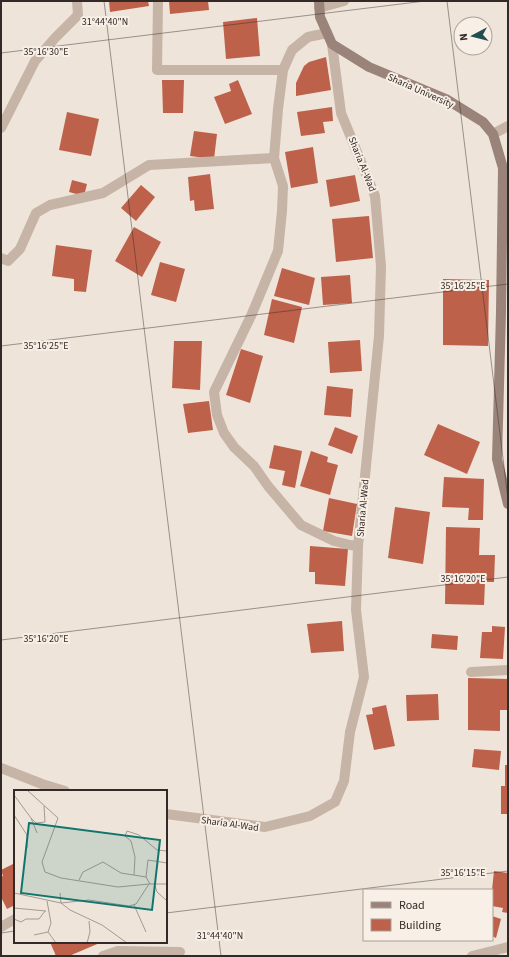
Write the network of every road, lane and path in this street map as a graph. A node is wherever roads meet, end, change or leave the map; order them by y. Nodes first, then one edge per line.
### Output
1 (77, 1) edge
2 (158, 1) edge
3 (344, 1) edge
4 (319, 5) edge
5 (327, 33) junction
6 (332, 44) junction
7 (283, 70) junction
8 (508, 126) edge
9 (1, 128) edge
10 (493, 134) junction
11 (274, 158) junction
12 (1, 258) edge
13 (508, 504) edge
14 (358, 546) junction
15 (508, 670) edge
16 (471, 672) dead end
17 (1, 768) edge
18 (62, 790) edge
19 (167, 814) edge
20 (14, 920) edge
21 (1, 927) edge
22 (508, 947) edge
23 (180, 952) dead end
24 (102, 956) edge
25 (472, 956) edge

1 - 9 street
2 - 7 street
3 - 4 street
4 - 5 main road
5 - 6 main road
5 - 7 street
6 - 10 main road, Sharia University
6 - 14 street, Sharia Al-Wad
7 - 11 street
8 - 10 street
10 - 13 main road, Sharia University
11 - 12 street
11 - 14 street
14 - 19 street, Sharia Al-Wad
15 - 16 street
17 - 18 street
20 - 21 street
22 - 25 street
23 - 24 street

